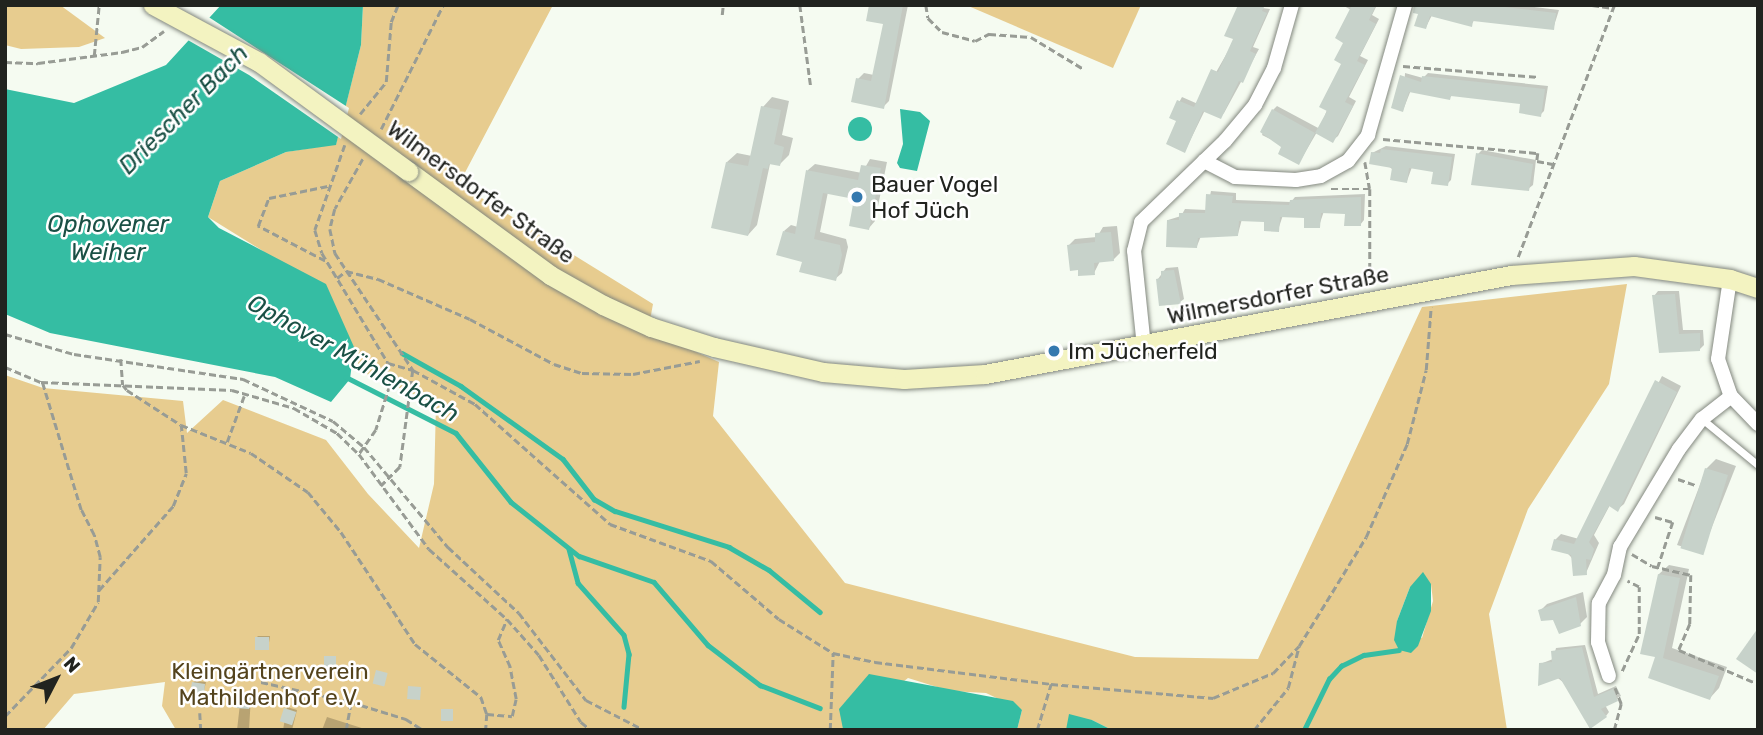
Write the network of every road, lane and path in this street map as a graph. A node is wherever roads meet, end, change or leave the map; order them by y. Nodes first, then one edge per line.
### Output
1 (99, 5) edge
2 (153, 5) edge
3 (443, 5) edge
4 (723, 5) edge
5 (800, 5) edge
6 (926, 5) edge
7 (1292, 5) edge
8 (1405, 5) edge
9 (1592, 5) edge
10 (1613, 7) edge
11 (722, 15) dead end
12 (173, 22) dead end
13 (94, 56) junction
14 (5, 62) edge
15 (1388, 64) junction
16 (1082, 68) dead end
17 (1539, 77) dead end
18 (811, 87) dead end
19 (1368, 135) junction
20 (375, 138) dead end
21 (368, 150) dead end
22 (1357, 150) junction
23 (1204, 161) junction
24 (1553, 164) junction
25 (1321, 176) junction
26 (328, 186) dead end
27 (1370, 189) junction
28 (322, 253) dead end
29 (327, 262) junction
30 (346, 271) junction
31 (1511, 275) junction
32 (337, 278) junction
33 (1730, 279) junction
34 (1758, 288) edge
35 (1433, 289) junction
36 (1373, 301) junction
37 (5, 334) edge
38 (714, 347) junction
39 (1144, 347) junction
40 (121, 359) junction
41 (388, 363) junction
42 (5, 368) edge
43 (413, 370) junction
44 (41, 382) junction
45 (123, 385) junction
46 (245, 395) junction
47 (1731, 396) junction
48 (1702, 419) junction
49 (1758, 424) edge
50 (181, 425) junction
51 (227, 442) junction
52 (364, 447) junction
53 (359, 454) junction
54 (1758, 465) edge
55 (391, 477) junction
56 (381, 486) junction
57 (1641, 512) junction
58 (1620, 547) junction
59 (1658, 568) junction
60 (1614, 575) junction
61 (99, 590) junction
62 (507, 619) junction
63 (1299, 646) junction
64 (834, 653) junction
65 (1615, 674) junction
66 (261, 682) dead end
67 (1757, 682) edge
68 (1051, 684) junction
69 (351, 702) junction
70 (200, 713) dead end
71 (487, 714) junction
72 (5, 716) edge
73 (201, 730) edge
74 (346, 730) edge
75 (424, 730) edge
76 (486, 730) edge
77 (591, 730) edge
78 (645, 730) edge
79 (830, 730) edge
80 (1037, 730) edge
81 (1254, 730) edge
82 (1614, 730) edge

1 - 13 path
2 - 38 street, Wilmersdorfer Straße, bridge
3 - 20 path
4 - 11 path
5 - 18 path
6 - 16 path
7 - 23 street
8 - 15 street
9 - 10 path
10 - 24 path
12 - 13 path
13 - 14 path
15 - 17 path
15 - 19 street
19 - 22 street
19 - 24 path
21 - 30 path
22 - 25 street
22 - 27 path
23 - 25 street
23 - 39 street
24 - 31 path
25 - 27 path
26 - 29 path
27 - 36 path
28 - 29 path
29 - 32 path
30 - 32 path
30 - 38 path
30 - 43 path
31 - 33 street, Wilmersdorfer Straße
31 - 35 street, Wilmersdorfer Straße
32 - 41 path
33 - 34 street, Wilmersdorfer Straße
33 - 47 street
35 - 36 street, Wilmersdorfer Straße
35 - 63 path
36 - 39 street, Wilmersdorfer Straße
37 - 40 path
38 - 39 street, Wilmersdorfer Straße
40 - 45 path
40 - 52 path
41 - 43 path
41 - 52 path
42 - 44 path
43 - 55 path
43 - 64 path
44 - 45 path
44 - 61 path
45 - 46 path
45 - 50 path
46 - 51 path
46 - 53 path
47 - 48 street
47 - 49 street
48 - 54 lane
48 - 57 street
50 - 51 path
50 - 61 path
51 - 71 path
52 - 53 path
52 - 55 path
53 - 56 path
55 - 56 path
55 - 78 path
56 - 62 path
57 - 58 street
57 - 59 path
58 - 59 path
58 - 60 street
59 - 67 path
60 - 65 street
60 - 65 path
61 - 72 path
62 - 71 path
62 - 77 path
63 - 68 path
63 - 81 path
64 - 68 path
64 - 79 path
65 - 82 path
66 - 69 path
68 - 80 path
69 - 74 path
69 - 75 path
70 - 73 path
71 - 76 path

